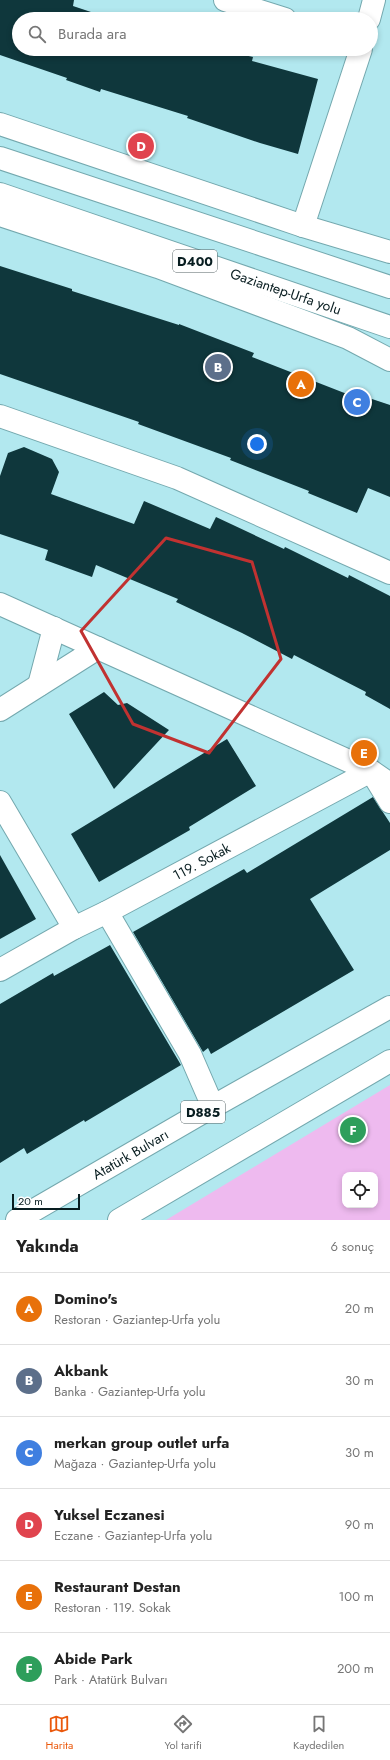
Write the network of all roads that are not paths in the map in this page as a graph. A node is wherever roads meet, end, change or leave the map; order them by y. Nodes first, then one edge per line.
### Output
1 (225, 0) edge
2 (374, 0) edge
3 (263, 12) edge
4 (371, 12) edge
5 (359, 56) edge
6 (0, 124) edge
7 (0, 158) edge
8 (0, 194) edge
9 (0, 215) edge
10 (303, 226) junction
11 (390, 252) edge
12 (390, 287) edge
13 (390, 327) edge
14 (348, 338) junction
15 (390, 354) edge
16 (390, 360) edge
17 (0, 416) edge
18 (390, 573) edge
19 (0, 604) edge
20 (54, 628) junction
21 (98, 648) junction
22 (39, 685) junction
23 (0, 710) edge
24 (371, 771) junction
25 (390, 784) edge
26 (0, 802) edge
27 (390, 802) edge
28 (107, 912) junction
29 (74, 928) junction
30 (0, 970) edge
31 (390, 1006) edge
32 (390, 1061) edge
33 (213, 1107) junction
34 (17, 1220) edge
35 (119, 1220) edge

1 - 3 main road
2 - 4 main road
5 - 10 main road
6 - 10 main road
7 - 12 main road, D400
8 - 13 main road, Gaziantep-Urfa yolu / D400
9 - 14 main road
10 - 11 main road
14 - 15 main road
14 - 16 main road
17 - 18 main road
19 - 20 main road
20 - 21 main road
20 - 22 main road
21 - 22 main road
21 - 24 main road
22 - 23 main road
24 - 25 main road
24 - 27 main road
24 - 28 main road, 119. Sokak
26 - 29 main road
28 - 29 main road, 119. Sokak
28 - 33 main road
29 - 30 main road, 119. Sokak
31 - 33 main road, Atatürk Bulvarı / D885
32 - 35 main road
33 - 34 main road, Atatürk Bulvarı / D885

